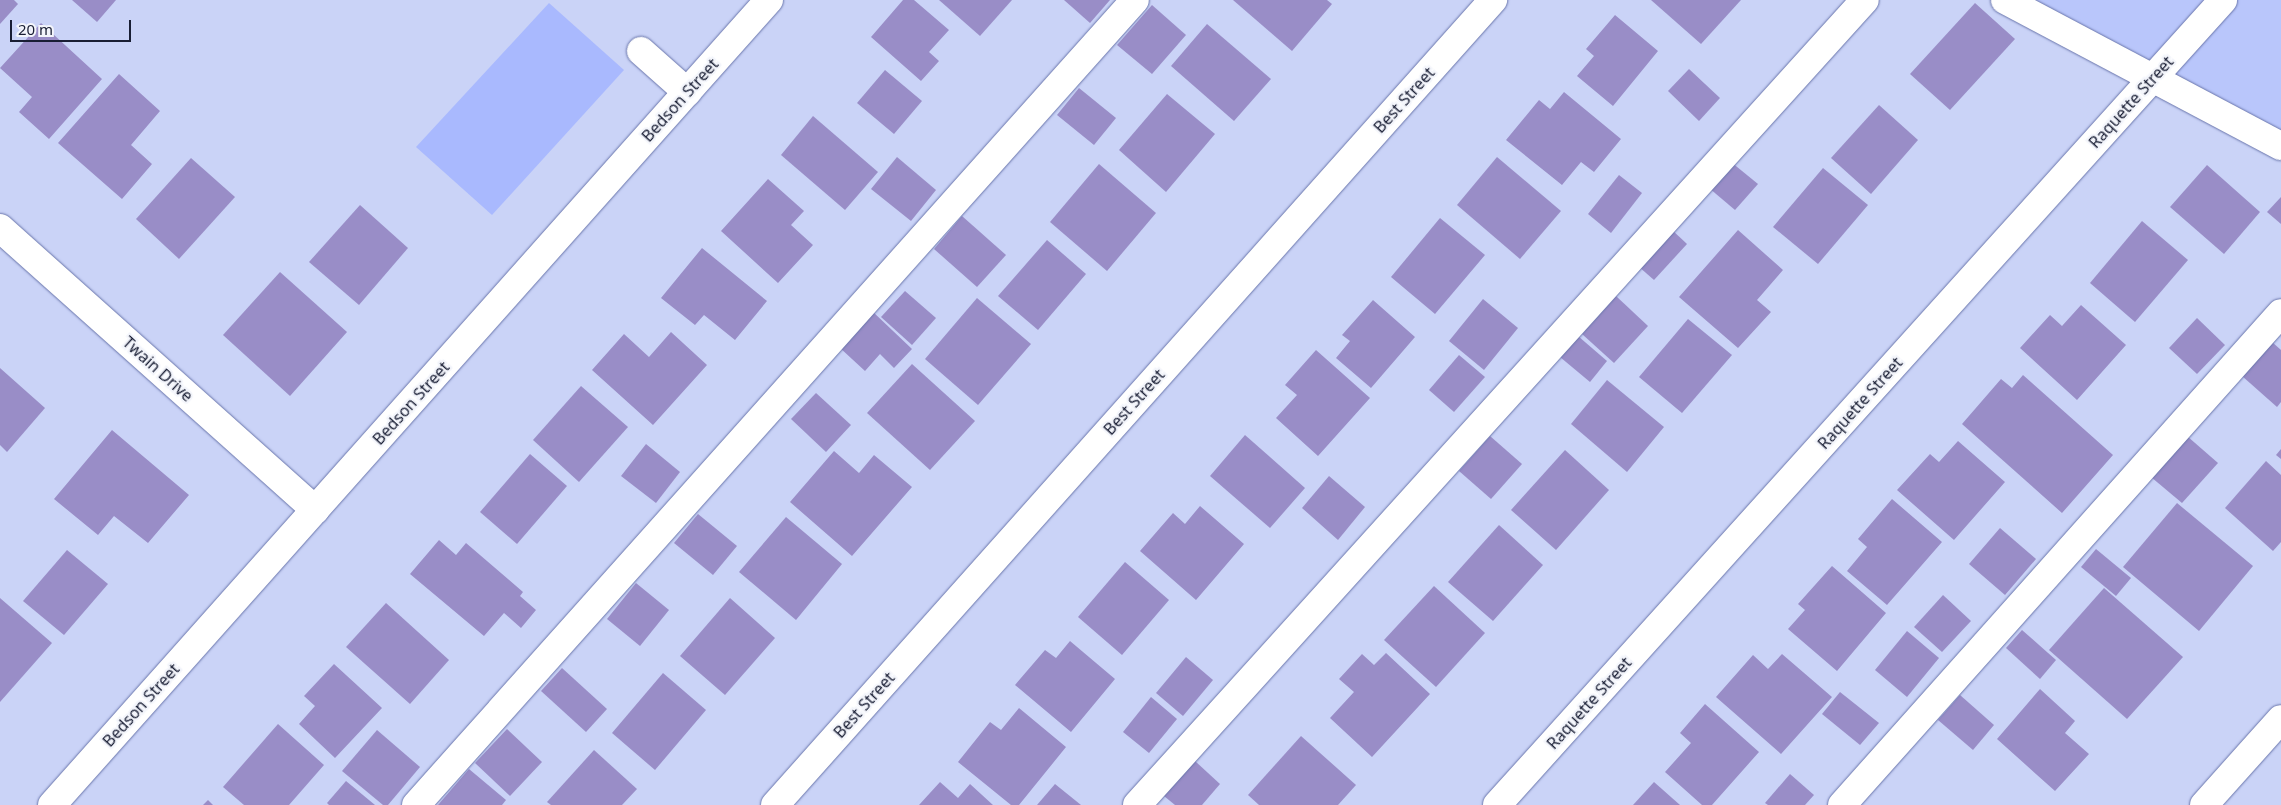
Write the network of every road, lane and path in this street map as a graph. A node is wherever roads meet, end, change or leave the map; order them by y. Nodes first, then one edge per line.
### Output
1 (769, 0) edge
2 (1135, 0) edge
3 (1493, 0) edge
4 (1865, 0) edge
5 (2005, 0) edge
6 (2223, 0) edge
7 (641, 51) dead end
8 (2151, 80) junction
9 (687, 92) junction
10 (2281, 146) edge
11 (0, 228) edge
12 (2281, 313) edge
13 (315, 510) junction
14 (2281, 719) edge
15 (52, 805) edge
16 (416, 805) edge
17 (775, 805) edge
18 (1137, 805) edge
19 (1497, 805) edge
20 (1842, 805) edge
21 (2204, 805) edge

1 - 9 street, Bedson Street
2 - 16 street
3 - 17 street, Best Street
4 - 18 street
5 - 8 street
6 - 8 street, Raquette Street
7 - 9 street
8 - 10 street
8 - 19 street, Raquette Street
9 - 13 street, Bedson Street
11 - 13 street, Twain Drive
12 - 20 street
13 - 15 street, Bedson Street
14 - 21 street

